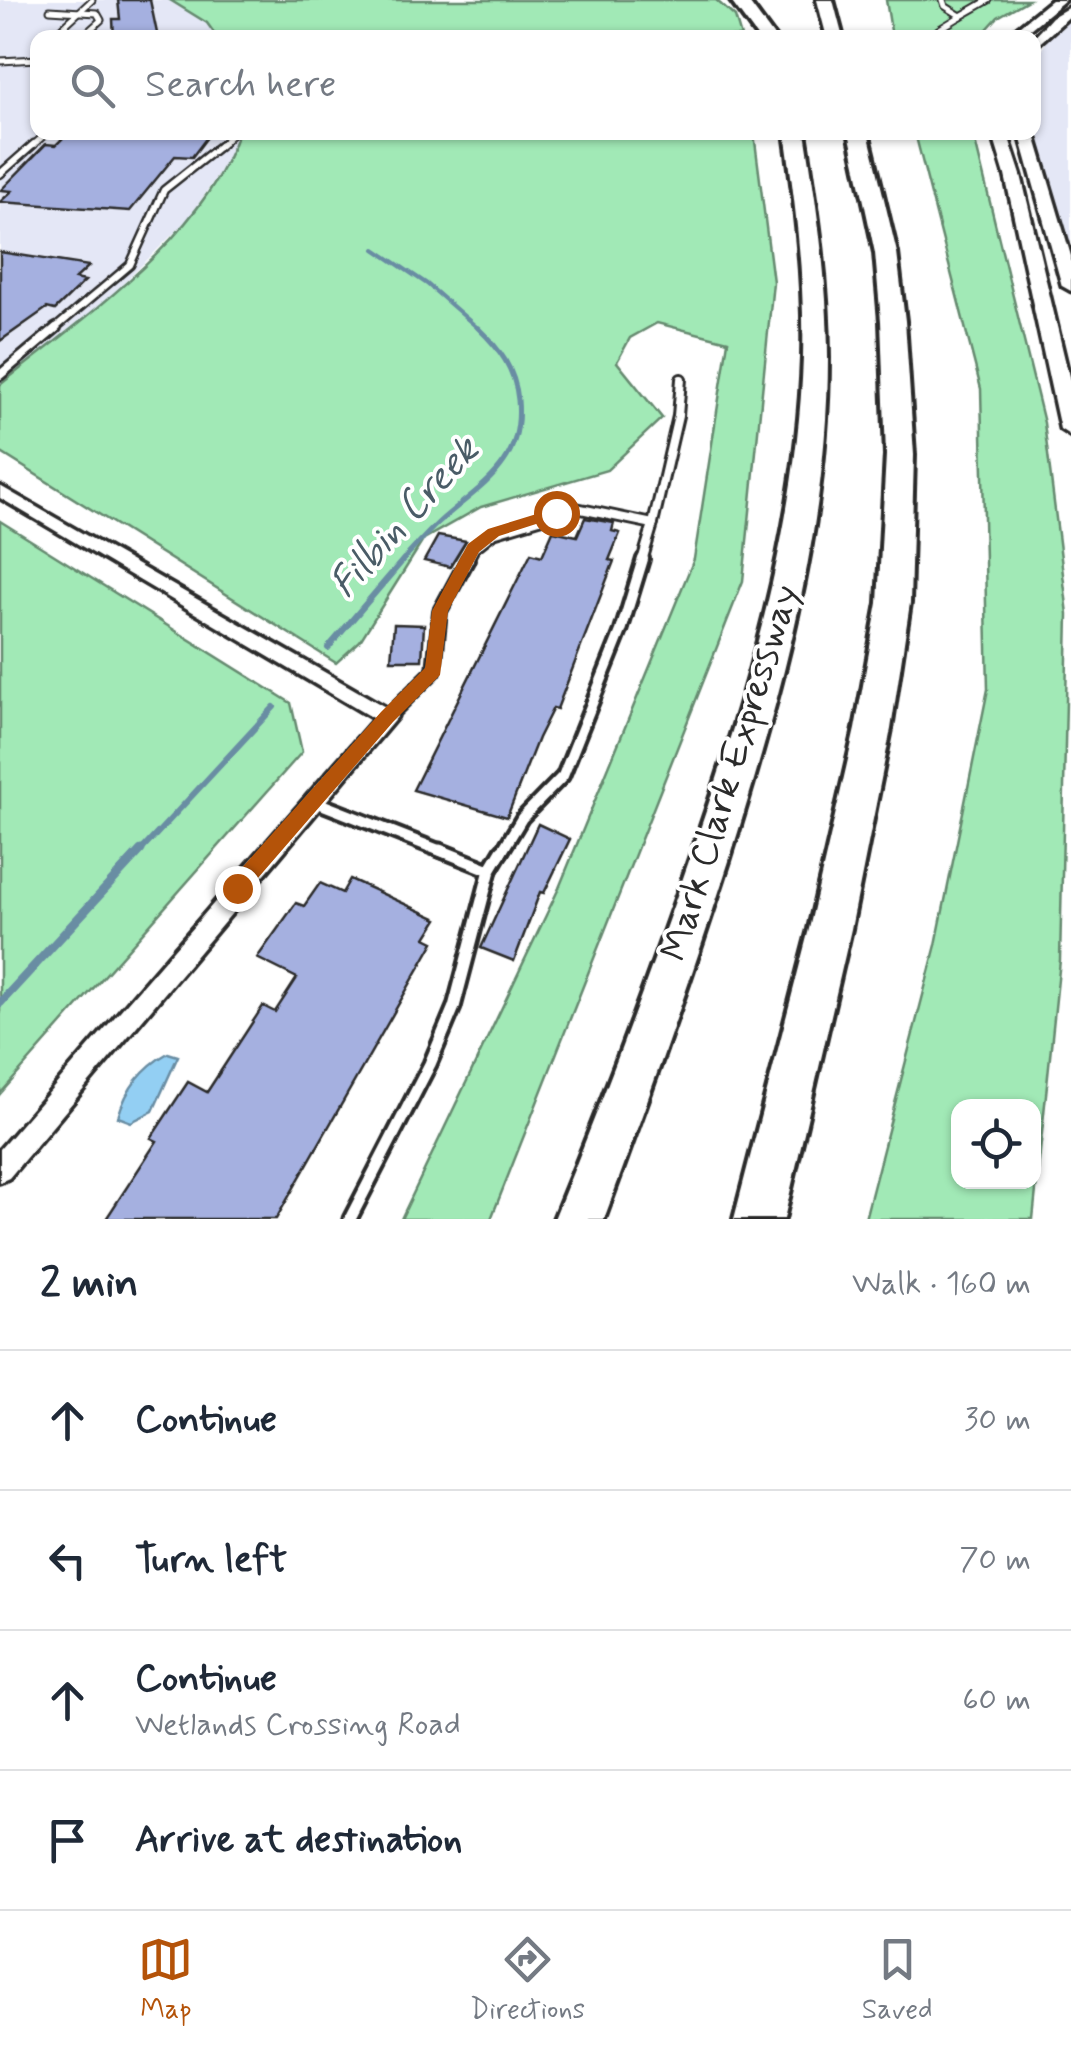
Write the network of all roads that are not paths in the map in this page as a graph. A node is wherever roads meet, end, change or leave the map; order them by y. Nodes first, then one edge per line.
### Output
1 (92, 0) edge
2 (738, 0) edge
3 (824, 0) edge
4 (844, 0) edge
5 (943, 0) edge
6 (988, 0) edge
7 (1059, 0) edge
8 (50, 10) dead end
9 (1071, 10) edge
10 (83, 12) junction
11 (961, 16) junction
12 (779, 19) dead end
13 (61, 30) edge
14 (89, 30) edge
15 (764, 30) edge
16 (781, 30) edge
17 (833, 30) edge
18 (845, 30) edge
19 (938, 30) edge
20 (1020, 30) edge
21 (1041, 36) edge
22 (30, 55) edge
23 (0, 60) edge
24 (24, 60) junction
25 (30, 60) edge
26 (39, 140) edge
27 (226, 140) edge
28 (788, 140) edge
29 (796, 140) edge
30 (860, 140) edge
31 (1002, 140) edge
32 (1028, 140) edge
33 (0, 174) edge
34 (811, 246) junction
35 (1071, 286) edge
36 (0, 375) edge
37 (682, 379) dead end
38 (1071, 429) edge
39 (0, 491) edge
40 (653, 524) junction
41 (387, 717) junction
42 (314, 801) junction
43 (490, 870) junction
44 (0, 1169) edge
45 (350, 1219) edge
46 (579, 1219) edge
47 (759, 1219) edge

1 - 10 lane
2 - 15 highway
3 - 17 highway
4 - 18 highway
5 - 11 lane
6 - 11 lane
7 - 20 street
8 - 10 lane
9 - 21 street
10 - 13 lane
10 - 14 lane
11 - 19 lane
12 - 16 highway
22 - 24 lane
23 - 24 lane
24 - 25 lane
26 - 33 lane
27 - 36 lane
28 - 34 highway
29 - 34 highway, Mark Clark Expressway
30 - 47 highway
31 - 38 street
32 - 35 street
34 - 46 highway, Mark Clark Expressway
37 - 40 lane
39 - 41 street
40 - 41 lane
40 - 43 lane
41 - 42 street
42 - 43 lane
42 - 44 street
43 - 45 lane

